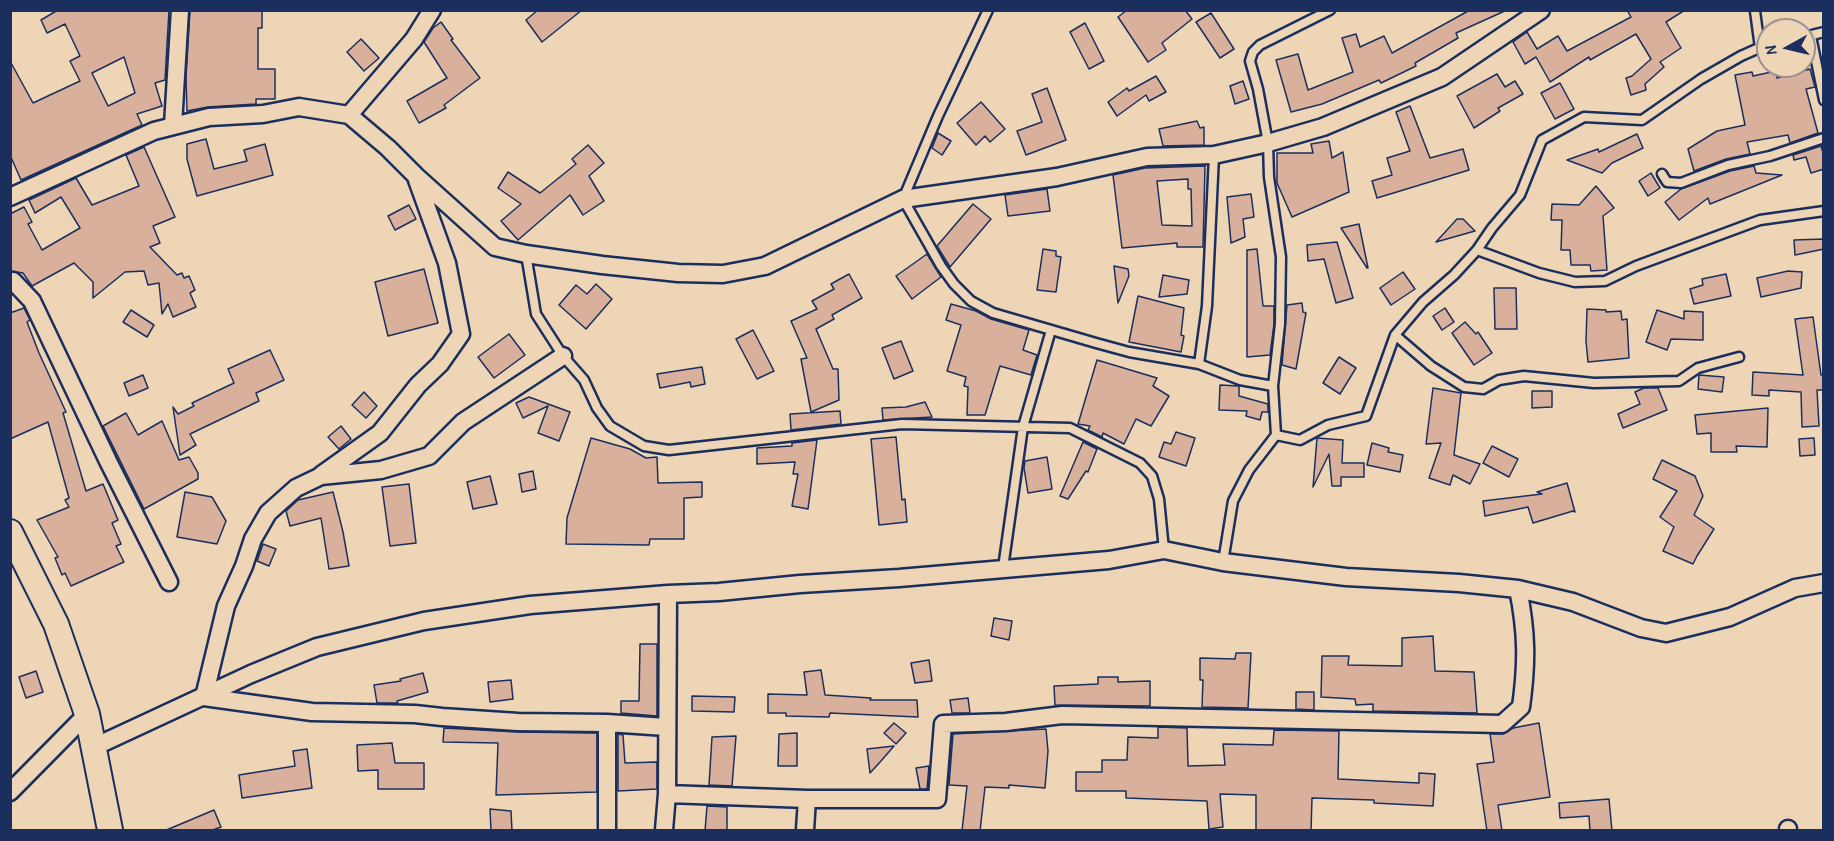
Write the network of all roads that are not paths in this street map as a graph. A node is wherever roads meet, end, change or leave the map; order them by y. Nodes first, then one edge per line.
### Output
1 (180, 10) edge
2 (432, 10) edge
3 (1330, 10) edge
4 (1541, 10) edge
5 (989, 11) edge
6 (1756, 50) edge
7 (1816, 68) edge
8 (1824, 100) edge
9 (349, 115) junction
10 (173, 125) junction
11 (1824, 138) edge
12 (1268, 143) junction
13 (1214, 155) junction
14 (1662, 174) dead end
15 (416, 176) junction
16 (10, 197) edge
17 (903, 199) junction
18 (1824, 211) edge
19 (1477, 250) junction
20 (526, 254) junction
21 (10, 283) edge
22 (1050, 330) junction
23 (1395, 335) junction
24 (563, 356) junction
25 (1739, 357) dead end
26 (1198, 364) junction
27 (1273, 386) junction
28 (1023, 427) junction
29 (1276, 435) junction
30 (321, 476) junction
31 (10, 532) edge
32 (1164, 550) junction
33 (1223, 562) junction
34 (1003, 568) junction
35 (169, 582) dead end
36 (1824, 583) edge
37 (1518, 589) junction
38 (668, 594) junction
39 (204, 698) junction
40 (87, 714) junction
41 (607, 723) junction
42 (666, 727) junction
43 (94, 747) junction
44 (10, 792) edge
45 (667, 794) junction
46 (807, 799) junction
47 (110, 831) edge
48 (608, 831) edge
49 (664, 831) edge
50 (805, 831) edge

1 - 10 street
2 - 9 street
3 - 12 lane
4 - 12 street
5 - 17 lane
6 - 19 lane
7 - 8 lane
9 - 10 street
9 - 15 street
10 - 16 street
11 - 14 lane
12 - 13 street
12 - 27 lane
13 - 17 street
13 - 26 lane
15 - 20 street
15 - 30 street
17 - 20 street
17 - 22 lane
18 - 19 lane
19 - 23 lane
20 - 24 lane
21 - 35 street
22 - 26 lane
22 - 28 lane
23 - 25 lane
23 - 29 lane
24 - 28 lane
24 - 30 street
26 - 27 lane
27 - 29 lane
28 - 32 lane
28 - 34 lane
29 - 33 lane
30 - 39 street
31 - 40 main road
32 - 33 street
32 - 34 street
33 - 37 street
34 - 38 street
36 - 37 street
37 - 46 street
38 - 39 street
38 - 42 street
39 - 41 street
39 - 43 street
40 - 43 main road
40 - 44 street
41 - 42 street
41 - 48 street
42 - 45 street
43 - 47 main road
45 - 46 street
45 - 49 street
46 - 50 street

